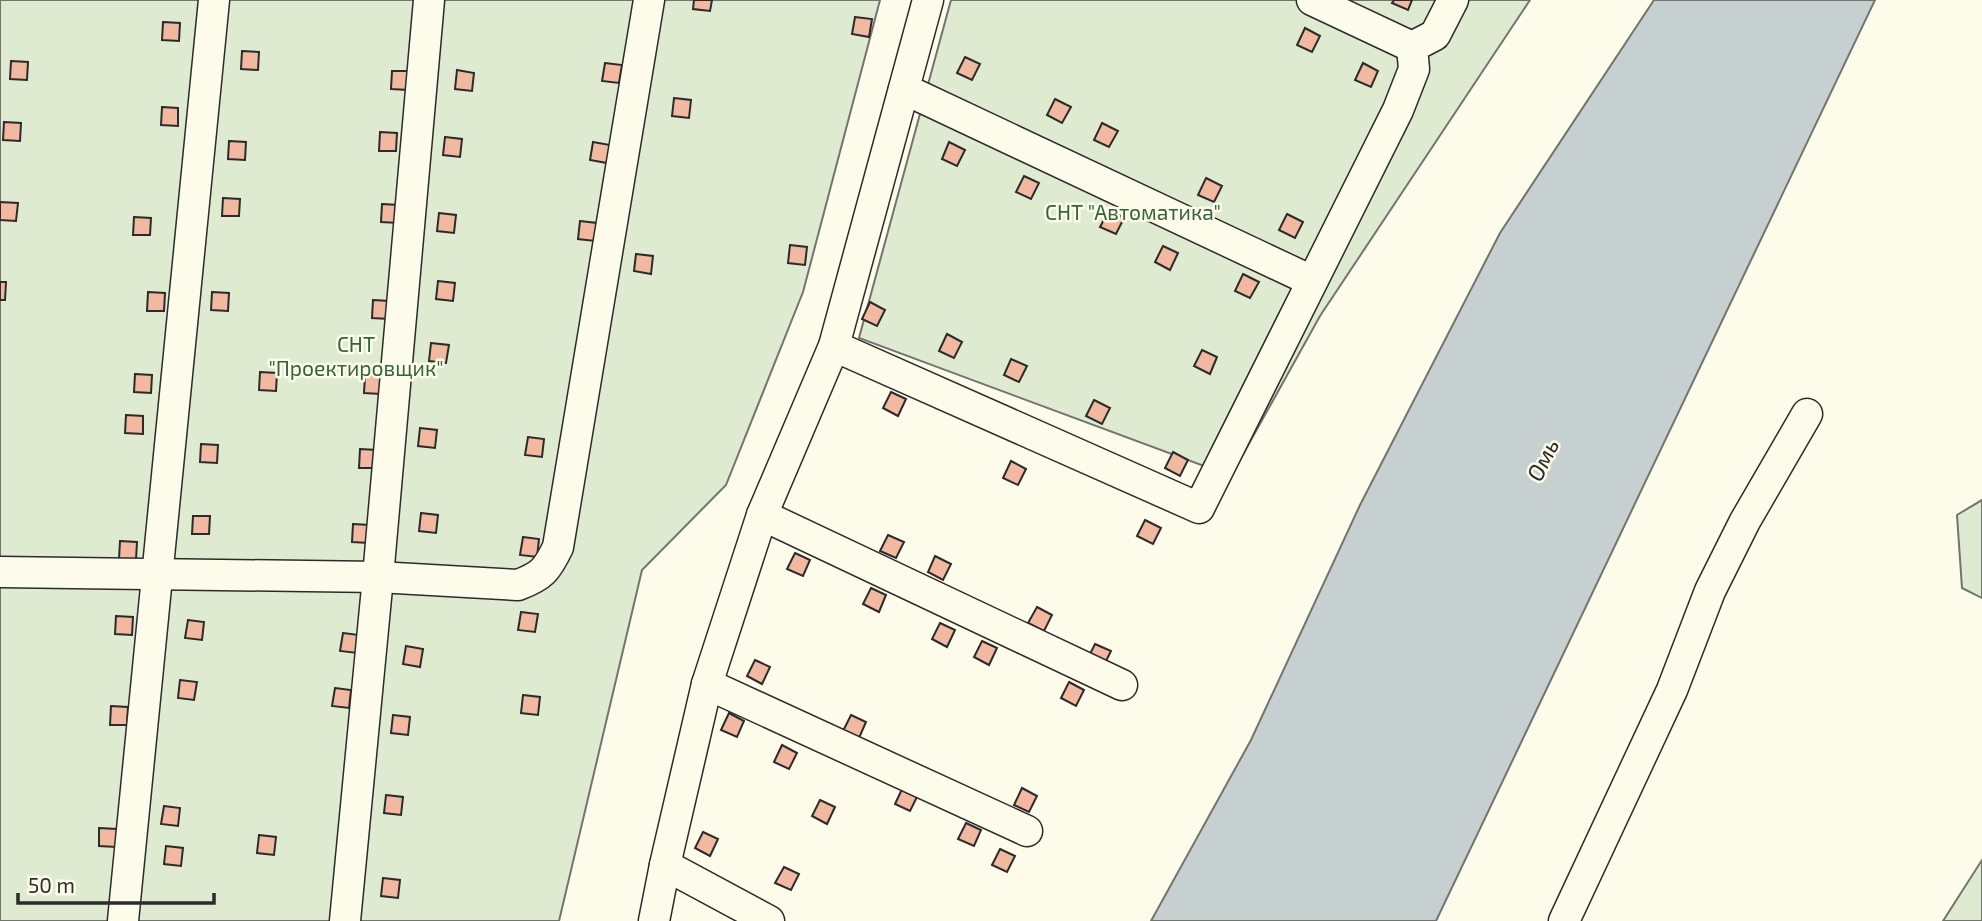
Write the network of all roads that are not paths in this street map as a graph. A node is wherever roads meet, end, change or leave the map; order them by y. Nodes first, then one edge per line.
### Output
1 (215, 0) edge
2 (429, 0) edge
3 (649, 0) edge
4 (928, 0) edge
5 (1312, 0) edge
6 (1454, 0) edge
7 (1412, 47) junction
8 (904, 89) junction
9 (1312, 281) junction
10 (834, 346) junction
11 (1807, 414) dead end
12 (762, 515) junction
13 (0, 572) edge
14 (158, 574) junction
15 (378, 577) junction
16 (707, 684) junction
17 (1122, 685) dead end
18 (1027, 831) dead end
19 (665, 864) junction
20 (123, 921) edge
21 (345, 921) edge
22 (654, 921) edge
23 (769, 921) edge
24 (1564, 921) edge

1 - 14 street
2 - 15 street
3 - 15 street
4 - 8 street
5 - 7 street
6 - 7 street
7 - 9 street
8 - 9 street
8 - 10 street
9 - 10 street
10 - 12 street
11 - 24 street
12 - 16 street
12 - 17 street
13 - 14 street
14 - 15 street
14 - 20 street
15 - 21 street
16 - 18 street
16 - 19 street
19 - 22 street
19 - 23 street

